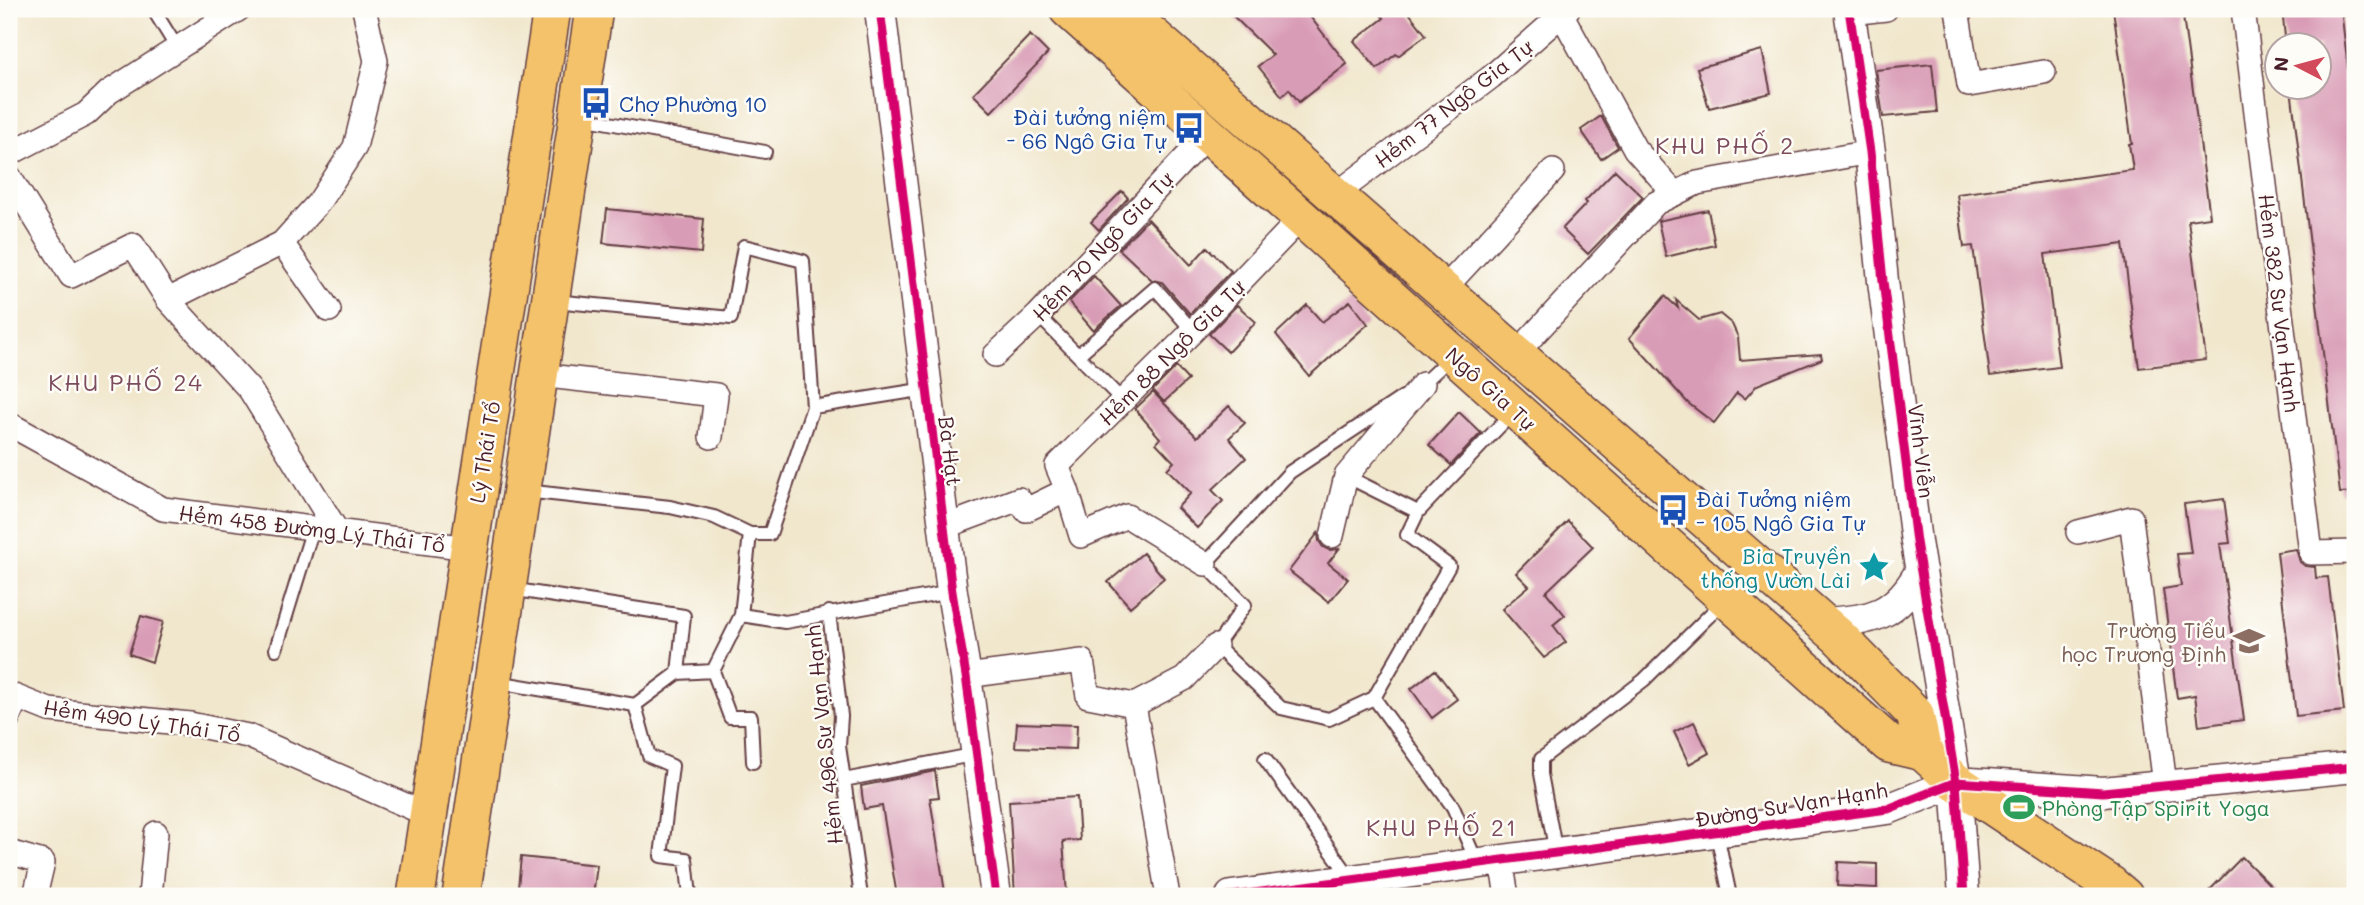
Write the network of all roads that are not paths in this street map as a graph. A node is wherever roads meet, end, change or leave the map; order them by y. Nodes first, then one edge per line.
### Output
1 (153, 9) edge
2 (239, 9) edge
3 (364, 9) edge
4 (552, 9) edge
5 (594, 9) edge
6 (880, 9) edge
7 (1068, 9) edge
8 (1122, 9) edge
9 (1886, 9) edge
10 (1957, 9) edge
11 (2243, 9) edge
12 (1850, 11) edge
13 (1565, 12) edge
14 (177, 48) junction
15 (2044, 72) dead end
16 (578, 118) junction
17 (1208, 134) junction
18 (765, 152) dead end
19 (1870, 152) junction
20 (9, 154) edge
21 (1553, 171) dead end
22 (9, 176) edge
23 (1675, 194) junction
24 (1335, 195) junction
25 (1301, 218) junction
26 (282, 243) junction
27 (1444, 289) junction
28 (168, 300) junction
29 (550, 301) junction
30 (329, 310) dead end
31 (1038, 315) junction
32 (1193, 331) junction
33 (1453, 354) junction
34 (995, 355) dead end
35 (1078, 355) junction
36 (1515, 355) junction
37 (539, 375) junction
38 (1423, 384) junction
39 (926, 389) junction
40 (1123, 401) junction
41 (813, 407) junction
42 (1515, 410) junction
43 (9, 424) edge
44 (711, 437) dead end
45 (1346, 476) junction
46 (521, 490) junction
47 (1067, 490) junction
48 (1418, 512) junction
49 (944, 527) junction
50 (313, 528) junction
51 (337, 531) junction
52 (2078, 532) dead end
53 (750, 534) junction
54 (1332, 536) dead end
55 (469, 548) junction
56 (2355, 552) edge
57 (1206, 564) junction
58 (1921, 570) junction
59 (506, 588) junction
60 (952, 592) junction
61 (1727, 599) junction
62 (829, 612) junction
63 (741, 615) junction
64 (1824, 623) junction
65 (1216, 646) junction
66 (276, 649) dead end
67 (713, 671) junction
68 (678, 673) junction
69 (967, 676) junction
70 (492, 682) junction
71 (16, 697) edge
72 (1374, 698) junction
73 (635, 705) junction
74 (1134, 705) junction
75 (9, 729) edge
76 (1923, 752) junction
77 (978, 754) junction
78 (1265, 759) dead end
79 (753, 762) dead end
80 (2355, 767) edge
81 (844, 779) junction
82 (1956, 782) junction
83 (2165, 785) junction
84 (428, 815) junction
85 (156, 833) dead end
86 (1717, 834) junction
87 (9, 852) edge
88 (1556, 853) junction
89 (1489, 863) junction
90 (1353, 880) junction
91 (35, 896) edge
92 (150, 896) edge
93 (416, 896) edge
94 (461, 896) edge
95 (690, 896) edge
96 (861, 896) edge
97 (996, 896) edge
98 (1168, 896) edge
99 (1231, 896) edge
100 (1507, 896) edge
101 (1730, 896) edge
102 (1964, 896) edge
103 (2124, 896) edge

1 - 14 lane
2 - 14 street
3 - 26 street
4 - 55 main road, Lý Thái Tổ
5 - 16 main road, Lý Thái Tổ
6 - 39 street, Bà Hạt
7 - 17 main road, Ngô Gia Tự
8 - 24 main road, Ngô Gia Tự
9 - 12 street
10 - 15 street
11 - 56 street, Hẻm 382 Sư Vạn Hạnh
12 - 19 street, Vĩnh Viễn
13 - 23 street
13 - 24 street, Hẻm 77 Ngô Gia Tự
14 - 20 street
16 - 18 lane
16 - 29 main road, Lý Thái Tổ
17 - 25 main road, Ngô Gia Tự
17 - 31 street, Hẻm 70 Ngô Gia Tự
19 - 23 street
19 - 58 street, Vĩnh Viễn
21 - 27 street
22 - 28 street
23 - 36 street
24 - 27 main road, Ngô Gia Tự
25 - 32 street, Hẻm 88 Ngô Gia Tự
25 - 33 main road, Ngô Gia Tự
26 - 28 street
26 - 30 street
27 - 36 main road, Ngô Gia Tự
28 - 51 street
29 - 37 main road, Lý Thái Tổ
29 - 41 lane
31 - 34 street, Hẻm 70 Ngô Gia Tự
31 - 35 lane
32 - 35 lane
32 - 40 street, Hẻm 88 Ngô Gia Tự
33 - 38 lane
33 - 42 main road, Ngô Gia Tự
35 - 40 lane
36 - 64 main road, Ngô Gia Tự
37 - 44 street
37 - 46 main road, Lý Thái Tổ
38 - 45 street
38 - 57 lane
39 - 41 lane
39 - 49 street, Bà Hạt
40 - 47 street, Hẻm 88 Ngô Gia Tự
41 - 53 lane
42 - 48 lane
42 - 61 main road, Ngô Gia Tự
43 - 50 street, Hẻm 458 Đường Lý Thái Tổ
45 - 48 lane
45 - 54 street
46 - 53 lane
46 - 59 main road, Lý Thái Tổ
47 - 49 street
47 - 57 street
48 - 72 lane
49 - 60 street, Bà Hạt
50 - 51 street, Hẻm 458 Đường Lý Thái Tổ
50 - 66 lane
51 - 55 street, Hẻm 458 Đường Lý Thái Tổ
52 - 83 street
53 - 63 lane
55 - 84 main road, Lý Thái Tổ
57 - 65 lane
58 - 64 street
58 - 82 street, Vĩnh Viễn
59 - 68 lane
59 - 70 main road, Lý Thái Tổ
60 - 62 lane
60 - 69 street, Bà Hạt
61 - 76 main road, Ngô Gia Tự
61 - 88 lane
62 - 63 lane
62 - 81 lane, Hẻm 496 Sư Vạn Hạnh
63 - 67 lane
64 - 76 main road, Ngô Gia Tự
65 - 72 lane
65 - 74 street
67 - 68 lane
67 - 79 lane
68 - 73 lane
69 - 74 street
69 - 77 street, Bà Hạt
70 - 73 lane
70 - 94 main road, Lý Thái Tổ
71 - 75 lane
71 - 84 street, Hẻm 490 Lý Thái Tổ
72 - 89 lane
73 - 95 lane
74 - 98 street
76 - 82 main road, Ngô Gia Tự
77 - 81 lane
77 - 97 street, Bà Hạt
78 - 90 lane
80 - 83 street, Đường Sư Vạn Hạnh
81 - 96 lane, Hẻm 496 Sư Vạn Hạnh
82 - 83 street, Đường Sư Vạn Hạnh
82 - 86 street, Đường Sư Vạn Hạnh
82 - 102 street, Vĩnh Viễn
82 - 103 main road, Ngô Gia Tự
84 - 93 main road, Lý Thái Tổ
85 - 92 street
86 - 88 street, Đường Sư Vạn Hạnh
86 - 101 lane
87 - 91 street
88 - 89 street, Đường Sư Vạn Hạnh
89 - 90 street, Đường Sư Vạn Hạnh
89 - 100 street
90 - 99 street, Đường Sư Vạn Hạnh

